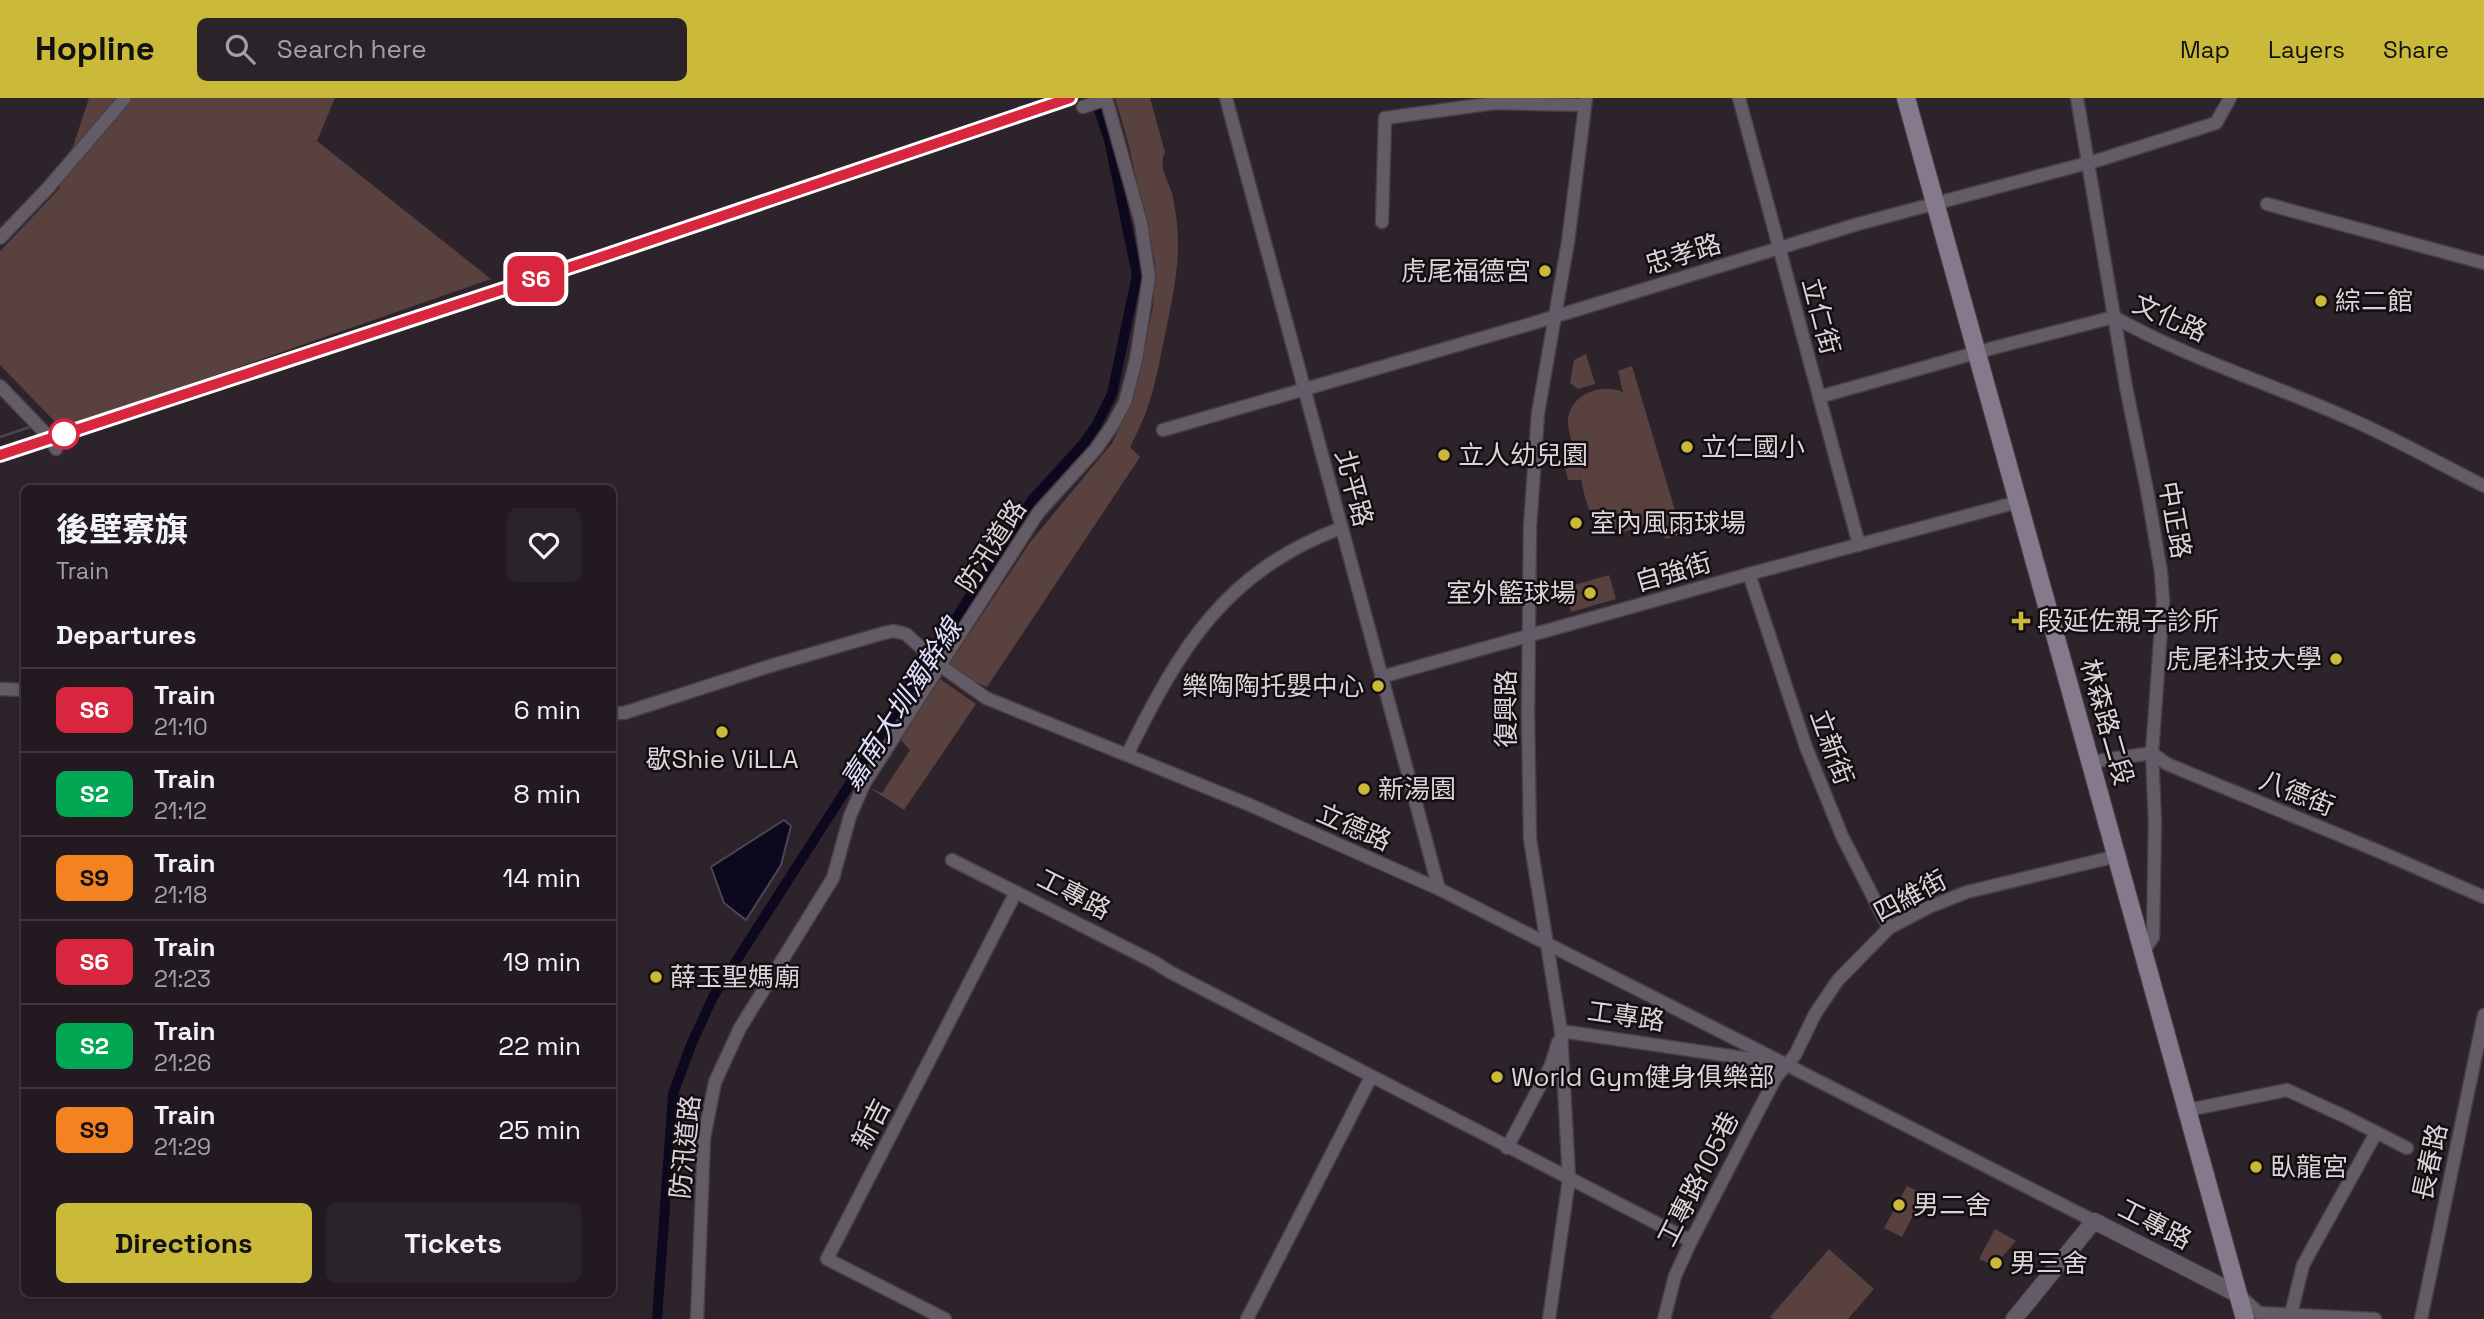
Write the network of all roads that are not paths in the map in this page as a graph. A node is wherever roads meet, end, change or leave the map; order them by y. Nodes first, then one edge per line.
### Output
1 (125, 98) edge
2 (1226, 98) edge
3 (1739, 98) edge
4 (1906, 98) edge
5 (2077, 98) edge
6 (2230, 98) edge
7 (1106, 99) edge
8 (1585, 102) edge
9 (1083, 107) dead end
10 (2087, 163) junction
11 (1935, 203) junction
12 (2267, 204) dead end
13 (1382, 222) dead end
14 (0, 238) edge
15 (1779, 249) junction
16 (2484, 263) edge
17 (1556, 316) junction
18 (2114, 317) junction
19 (1977, 352) junction
20 (0, 386) edge
21 (1304, 389) junction
22 (1819, 397) junction
23 (1163, 430) dead end
24 (56, 449) dead end
25 (2484, 486) edge
26 (2018, 502) junction
27 (1341, 528) junction
28 (1859, 545) junction
29 (1749, 574) junction
30 (1529, 636) junction
31 (939, 664) junction
32 (1381, 677) junction
33 (0, 689) edge
34 (21, 690) edge
35 (616, 713) edge
36 (2152, 753) junction
37 (1127, 755) junction
38 (2090, 762) junction
39 (2117, 856) junction
40 (952, 860) dead end
41 (1439, 889) junction
42 (1017, 892) junction
43 (2484, 897) edge
44 (1888, 928) junction
45 (1546, 942) junction
46 (2143, 952) junction
47 (2484, 1015) edge
48 (1561, 1031) junction
49 (1785, 1065) junction
50 (1371, 1077) junction
51 (2188, 1110) junction
52 (2376, 1133) junction
53 (1507, 1148) junction
54 (2407, 1148) dead end
55 (1569, 1179) junction
56 (2094, 1221) junction
57 (1691, 1241) junction
58 (2239, 1295) junction
59 (2291, 1314) junction
60 (697, 1319) edge
61 (945, 1319) edge
62 (1247, 1319) edge
63 (1549, 1319) edge
64 (1664, 1319) edge
65 (2014, 1319) edge
66 (2245, 1319) edge
67 (2375, 1319) edge
68 (2421, 1319) edge

1 - 14 street
2 - 21 street, 北平路
3 - 15 street, 立仁街
4 - 11 main road, 林森路二段
5 - 10 street, 中正路
6 - 10 street, 忠孝路
7 - 9 street
7 - 31 street, 防汛道路
8 - 13 street
8 - 17 street, 復興路
10 - 11 street, 忠孝路
10 - 18 street, 中正路
11 - 15 street, 忠孝路
11 - 19 main road, 林森路二段
12 - 16 street
15 - 17 street, 忠孝路
15 - 22 street, 立仁街
17 - 21 street, 忠孝路
17 - 30 street, 復興路
18 - 19 street, 文化路
18 - 25 street, 文化路
18 - 36 street, 中正路
19 - 22 street, 文化路
19 - 26 main road, 林森路二段
20 - 24 street
21 - 23 street, 忠孝路
21 - 27 street, 北平路
22 - 28 street, 立仁街
26 - 28 street, 自強街
26 - 38 main road, 林森路二段
27 - 32 street, 北平路
27 - 37 street
28 - 29 street, 自強街
29 - 30 street, 自強街
29 - 44 street, 立新街
30 - 32 street, 自強街
30 - 45 street, 復興路
31 - 35 street, 立德路
31 - 37 street, 立德路
31 - 60 street, 防汛道路
32 - 41 street, 北平路
33 - 34 street
36 - 38 street
36 - 43 street, 八德街
36 - 46 street, 中正路
37 - 41 street, 立德路
38 - 39 main road, 林森路二段
39 - 44 street, 四維街
39 - 46 main road, 林森路二段
40 - 42 street, 工專路
41 - 45 street, 立德路
42 - 50 street, 工專路
42 - 61 street, 新吉
44 - 49 street, 四維街
45 - 48 street, 復興路
45 - 49 street, 立德路
46 - 51 main road, 林森路二段
47 - 68 street, 長春路
48 - 49 street, 工專路
48 - 53 street, 工專路
48 - 55 street, 復興路
49 - 56 street, 工專路
49 - 57 street, 工專路105巷
50 - 53 street, 工專路
50 - 62 street
51 - 52 street
51 - 58 main road, 林森路二段
52 - 54 street
52 - 59 street
53 - 55 street
55 - 57 street
55 - 63 street, 復興路
56 - 58 street, 工專路
56 - 65 street
57 - 64 street, 工專路105巷
58 - 59 street, 工專路
58 - 66 main road, 林森路二段
59 - 67 street, 工專路

